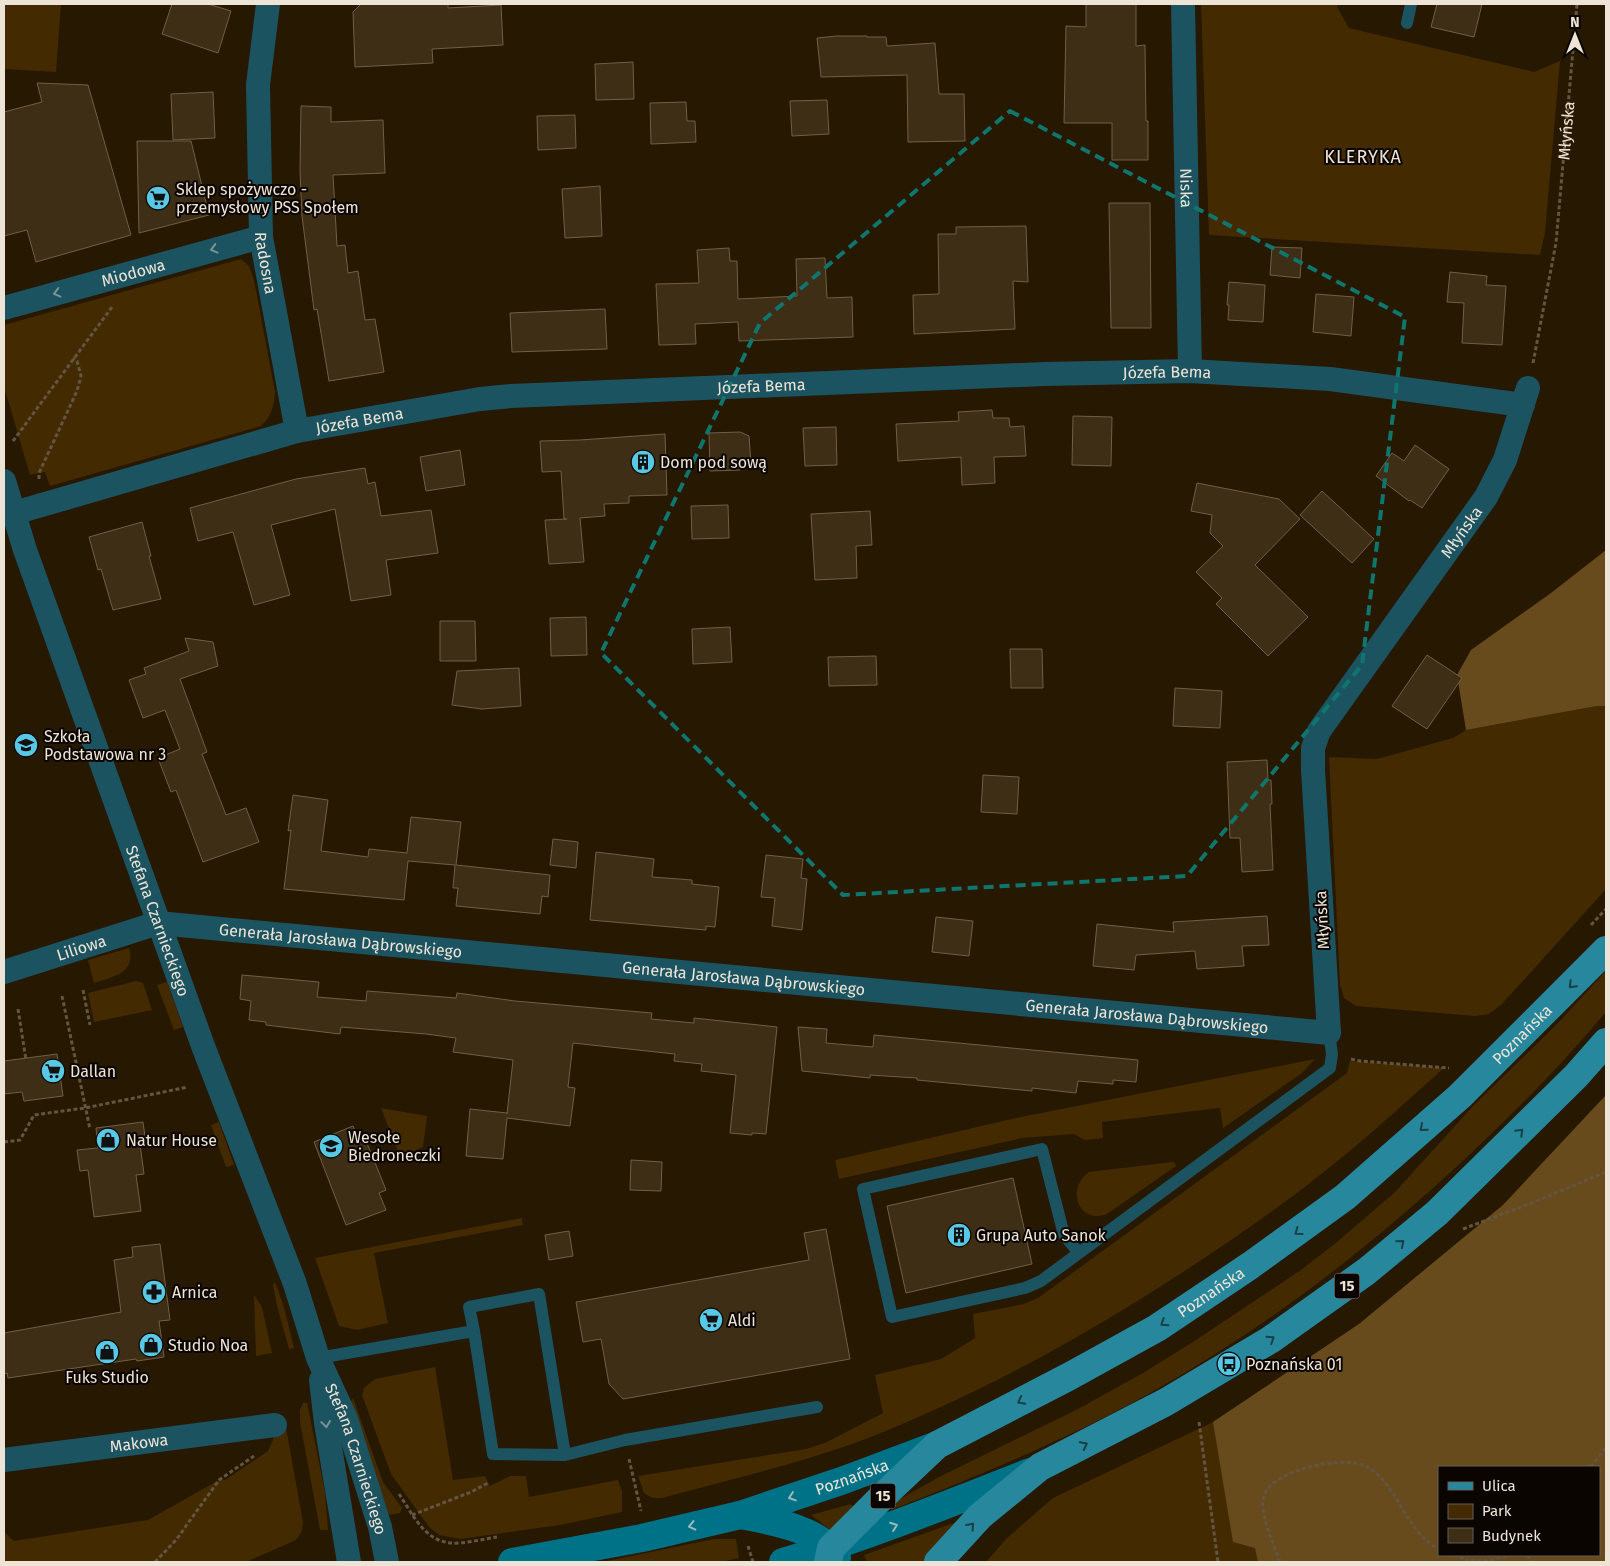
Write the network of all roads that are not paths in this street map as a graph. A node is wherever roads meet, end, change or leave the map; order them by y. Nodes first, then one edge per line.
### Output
1 (268, 4) edge
2 (1183, 4) edge
3 (1411, 4) edge
4 (1407, 23) dead end
5 (261, 237) junction
6 (4, 308) edge
7 (1190, 371) junction
8 (1525, 396) joint
9 (297, 431) junction
10 (4, 481) edge
11 (14, 513) junction
12 (158, 923) junction
13 (1606, 950) edge
14 (4, 972) edge
15 (1606, 1042) edge
16 (1330, 1044) junction
17 (1079, 1253) junction
18 (474, 1331) junction
19 (318, 1358) junction
20 (817, 1407) dead end
21 (272, 1425) road end
22 (937, 1445) junction
23 (565, 1455) junction
24 (4, 1460) edge
25 (1040, 1467) junction
26 (740, 1514) junction
27 (833, 1558) edge
28 (349, 1562) edge
29 (387, 1562) edge
30 (512, 1562) edge
31 (783, 1562) edge
32 (938, 1562) edge

1 - 5 street, Radosna
2 - 7 street, Niska
3 - 4 lane
5 -> 6 street, Miodowa
5 - 9 street, Radosna
7 - 8 street, Józefa Bema
7 - 9 street, Józefa Bema
8 - 16 street, Młyńska
9 - 11 street, Józefa Bema
10 - 11 street, Stefana Czarnieckiego
11 - 12 street, Stefana Czarnieckiego
12 - 14 street, Liliowa
12 - 16 street, Generała Jarosława Dąbrowskiego
12 - 19 street, Stefana Czarnieckiego
13 -> 22 main road, Poznańska / 15
25 -> 15 main road, 15
16 - 17 lane
17 - 17 lane
18 - 19 lane
18 - 23 lane
18 - 23 lane
19 -> 28 street, Stefana Czarnieckiego
19 - 29 street, Stefana Czarnieckiego
20 - 23 lane
21 - 24 street, Makowa
22 -> 26 main road, Poznańska / 15
22 - 27 main road, 15
27 -> 25 main road
32 -> 25 main road, 15
26 - 27 main road, Poznańska
26 -> 30 main road, Poznańska
27 - 31 main road

